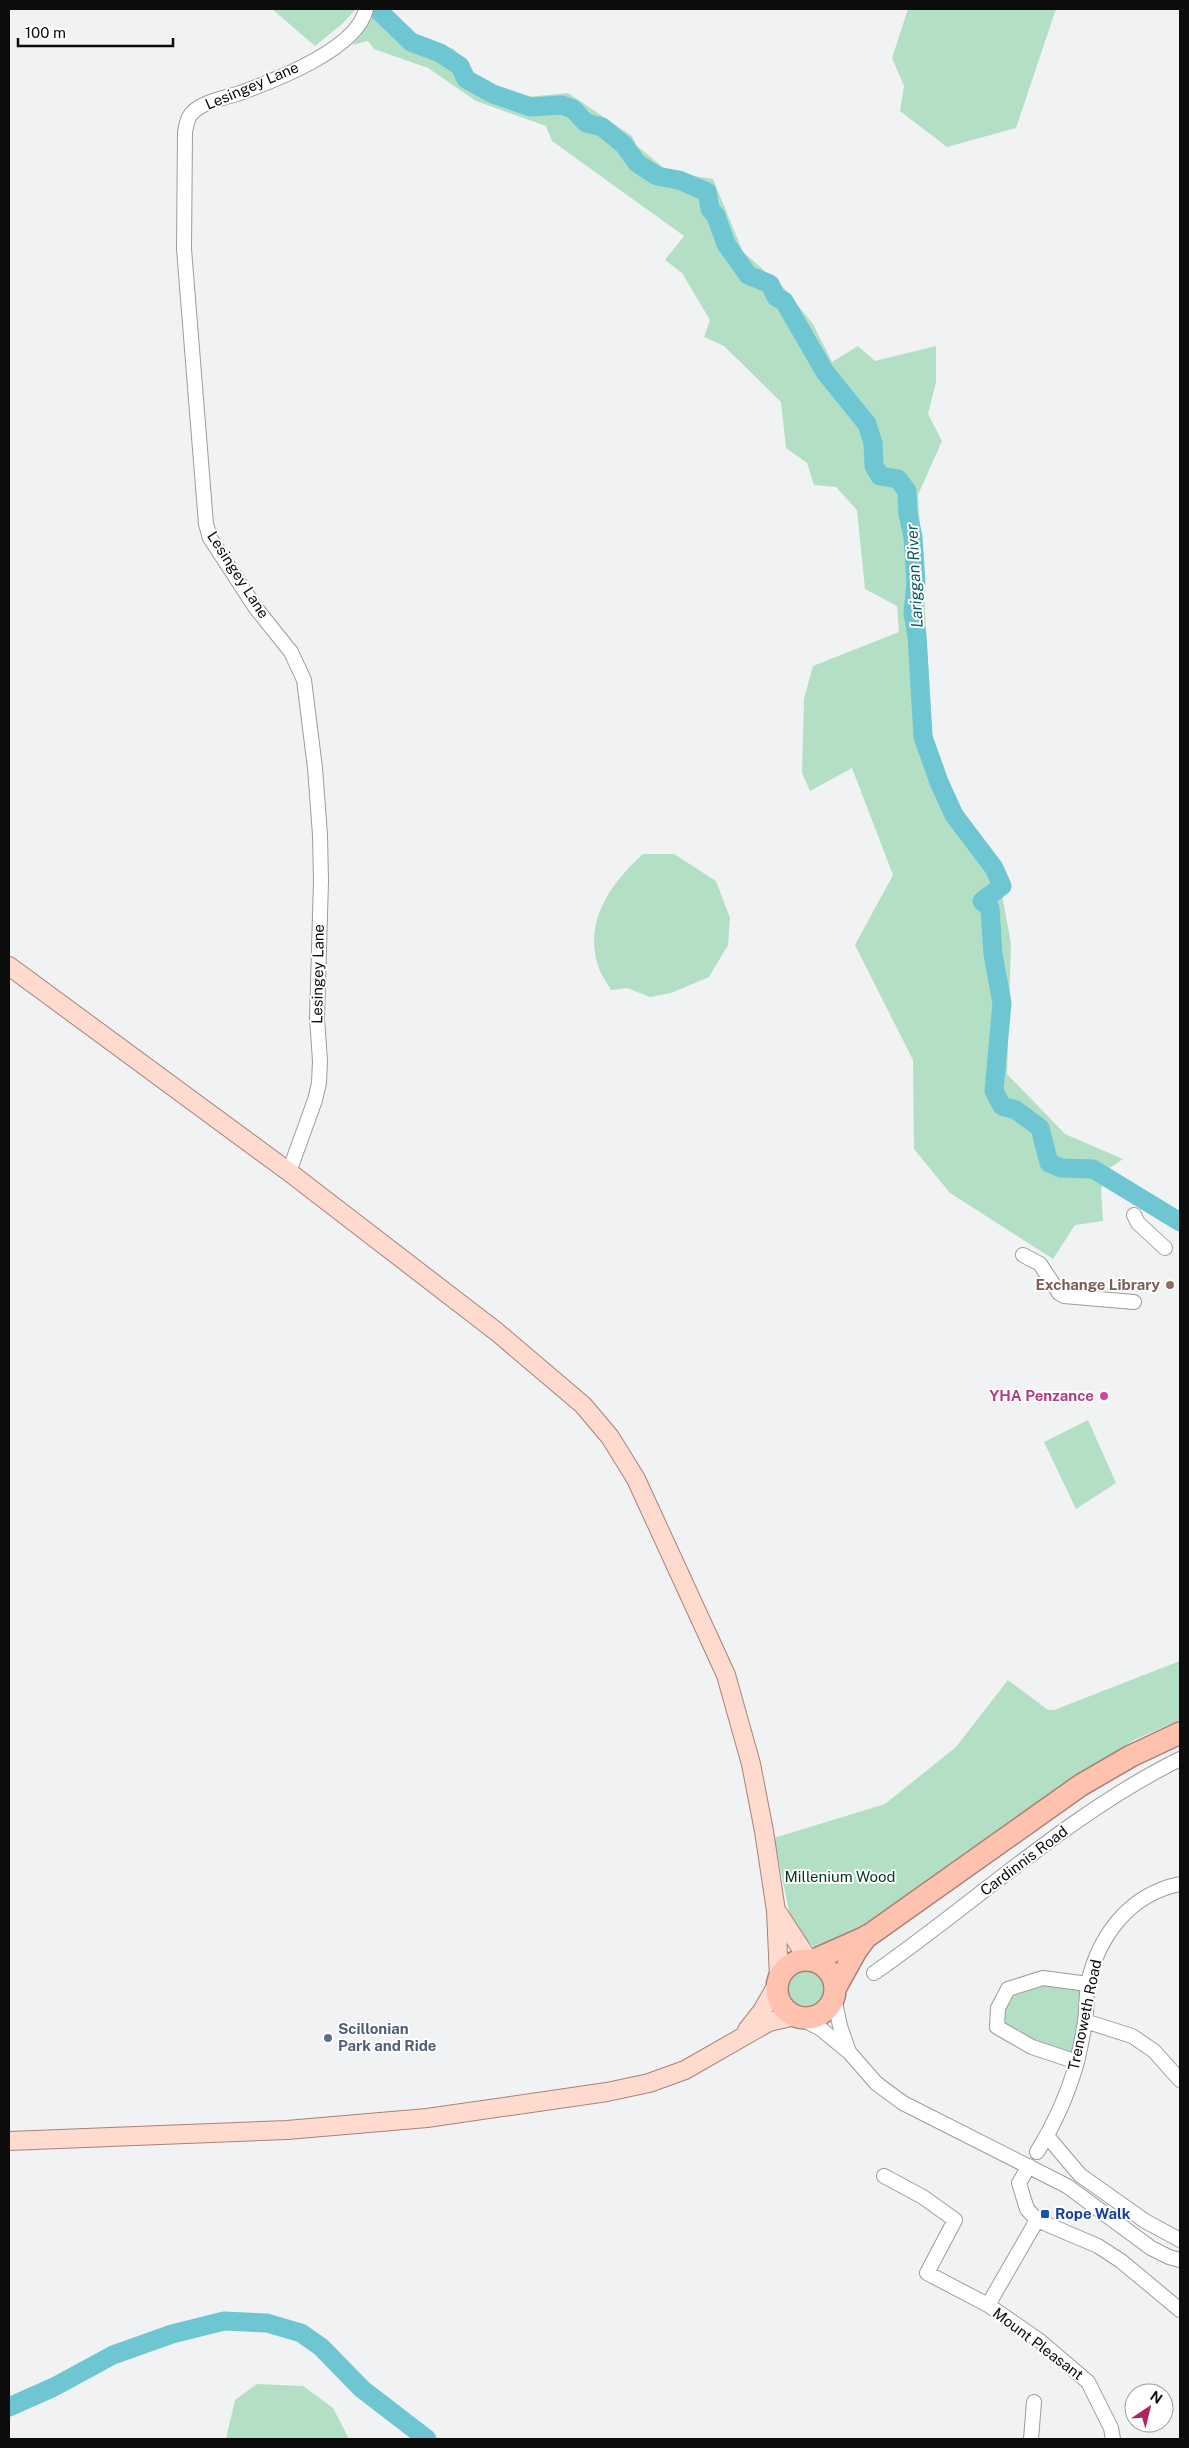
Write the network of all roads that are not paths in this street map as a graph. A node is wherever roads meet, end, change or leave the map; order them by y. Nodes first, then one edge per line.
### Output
1 (366, 9) edge
2 (9, 966) edge
3 (289, 1172) junction
4 (1134, 1215) dead end
5 (1165, 1248) dead end
6 (1023, 1255) dead end
7 (1134, 1302) dead end
8 (1180, 1732) edge
9 (1180, 1759) edge
10 (1180, 1884) edge
11 (776, 1911) junction
12 (868, 1936) junction
13 (811, 1959) junction
14 (874, 1973) dead end
15 (778, 1981) junction
16 (1088, 1984) junction
17 (835, 1992) junction
18 (798, 2017) junction
19 (1085, 2021) junction
20 (742, 2036) junction
21 (849, 2052) junction
22 (1076, 2062) junction
23 (1180, 2080) edge
24 (1047, 2136) junction
25 (9, 2141) edge
26 (1037, 2152) dead end
27 (1029, 2166) junction
28 (884, 2176) dead end
29 (1037, 2220) junction
30 (1180, 2240) edge
31 (1180, 2260) edge
32 (988, 2306) junction
33 (1180, 2310) edge
34 (1034, 2402) dead end
35 (1031, 2439) edge
36 (1113, 2439) edge

1 - 3 street, Lesingey Lane
2 - 3 main road
3 - 11 main road
4 - 5 street
6 - 7 street
8 - 12 highway
9 - 14 street, Cardinnis Road
10 - 16 street, Trenoweth Road
11 - 13 main road
11 - 15 main road
12 - 13 highway
12 - 17 highway
13 - 15 highway
13 - 17 highway
15 - 18 highway
15 - 20 main road
16 - 19 street, Trenoweth Road
16 - 22 street
17 - 18 highway
17 - 21 street
18 - 20 main road
18 - 21 street
19 - 22 street, Trenoweth Road
19 - 23 street
20 - 25 main road
21 - 27 street
22 - 24 street, Trenoweth Road
24 - 26 street, Trenoweth Road
24 - 30 street
27 - 29 street
27 - 31 street
28 - 32 street, Mount Pleasant
29 - 32 street
29 - 33 street
32 - 36 street, Mount Pleasant
34 - 35 street

